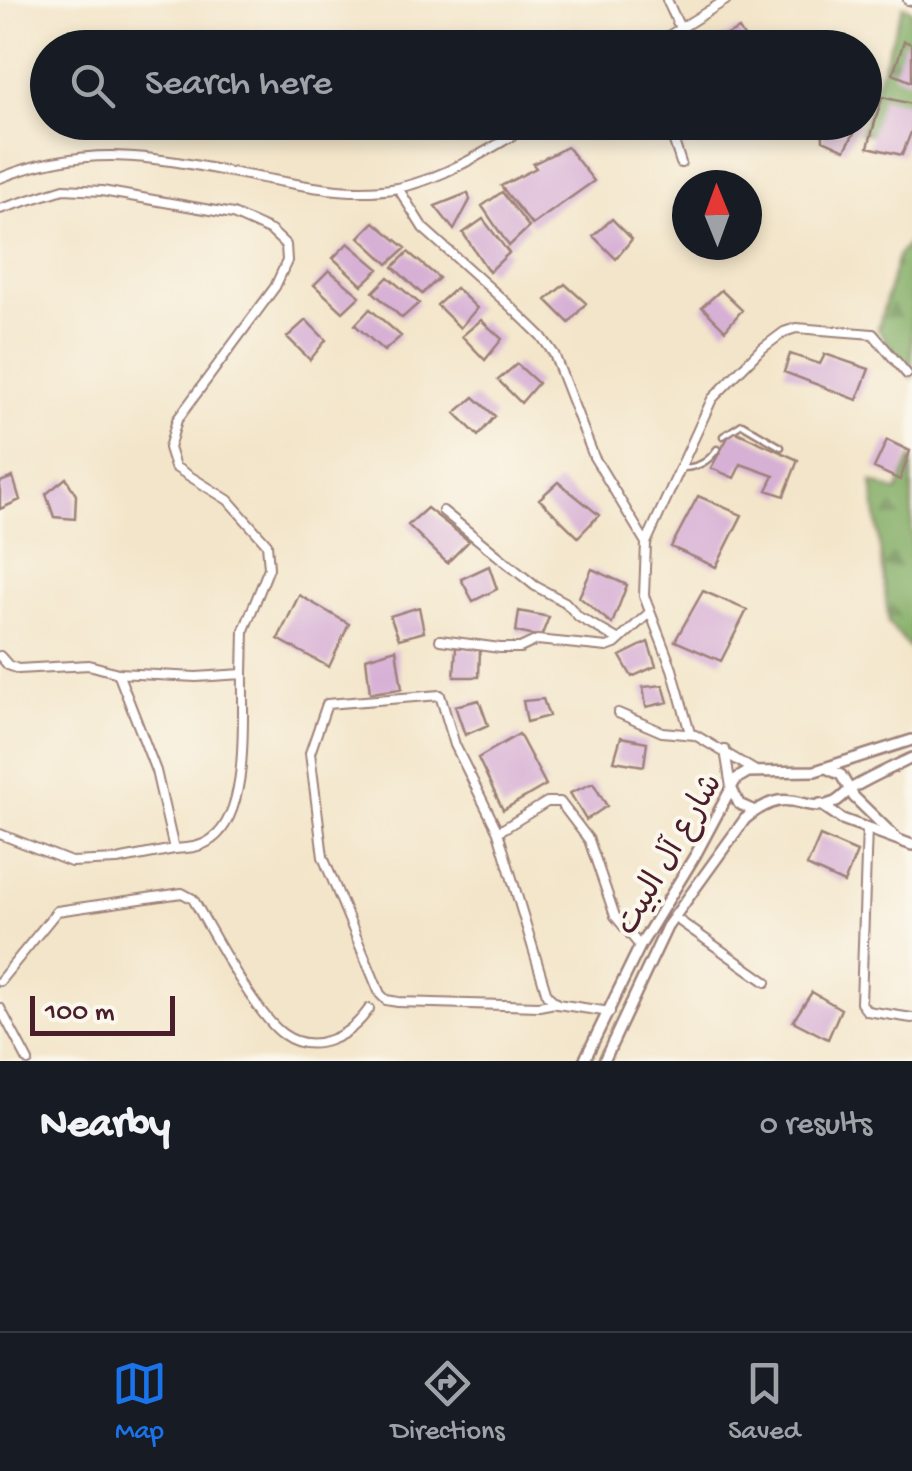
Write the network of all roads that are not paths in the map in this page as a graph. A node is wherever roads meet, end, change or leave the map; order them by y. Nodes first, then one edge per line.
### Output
1 (667, 0) edge
2 (726, 0) edge
3 (680, 28) junction
4 (677, 30) edge
5 (502, 140) edge
6 (673, 140) edge
7 (680, 163) dead end
8 (0, 178) edge
9 (398, 188) junction
10 (0, 209) edge
11 (907, 374) dead end
12 (722, 436) dead end
13 (782, 447) dead end
14 (717, 449) dead end
15 (678, 468) junction
16 (443, 512) dead end
17 (646, 544) junction
18 (649, 612) junction
19 (440, 640) dead end
20 (619, 640) junction
21 (0, 656) edge
22 (118, 673) junction
23 (243, 674) junction
24 (618, 713) dead end
25 (690, 733) junction
26 (912, 740) edge
27 (724, 750) junction
28 (912, 758) edge
29 (826, 768) junction
30 (756, 772) junction
31 (731, 787) junction
32 (849, 790) junction
33 (820, 804) junction
34 (755, 810) junction
35 (866, 827) junction
36 (498, 832) junction
37 (0, 834) edge
38 (896, 838) junction
39 (912, 845) edge
40 (174, 849) junction
41 (674, 917) junction
42 (640, 946) junction
43 (0, 981) edge
44 (766, 982) dead end
45 (554, 1003) junction
46 (0, 1008) edge
47 (369, 1009) dead end
48 (610, 1012) junction
49 (912, 1018) edge
50 (28, 1061) edge
51 (584, 1061) edge
52 (604, 1061) edge

1 - 3 street
2 - 3 street
3 - 4 street
5 - 9 street
6 - 7 street
8 - 9 street
9 - 17 street
10 - 23 street
11 - 15 street
12 - 13 lane
14 - 15 lane
15 - 17 street
16 - 20 street
17 - 18 street
18 - 20 street
18 - 25 street
19 - 20 street
21 - 22 street
22 - 23 street
22 - 40 street
23 - 40 street
24 - 25 street
25 - 27 street
26 - 29 street, شارع آل البيت
27 - 30 street
27 - 31 street
28 - 32 street, شارع آل البيت
29 - 30 street, شارع آل البيت
29 - 32 street
30 - 31 street, شارع آل البيت
31 - 34 street
31 - 42 street, شارع آل البيت
32 - 33 street, شارع آل البيت
32 - 38 street
33 - 34 street, شارع آل البيت
33 - 35 street
34 - 41 street, شارع آل البيت
35 - 38 street
35 - 49 street
36 - 42 street
36 - 45 street
36 - 45 street
37 - 40 street
38 - 39 street
41 - 44 street
41 - 52 street, شارع آل البيت
42 - 48 street, شارع آل البيت
43 - 47 street
45 - 48 street
46 - 50 street
48 - 51 street, شارع آل البيت

